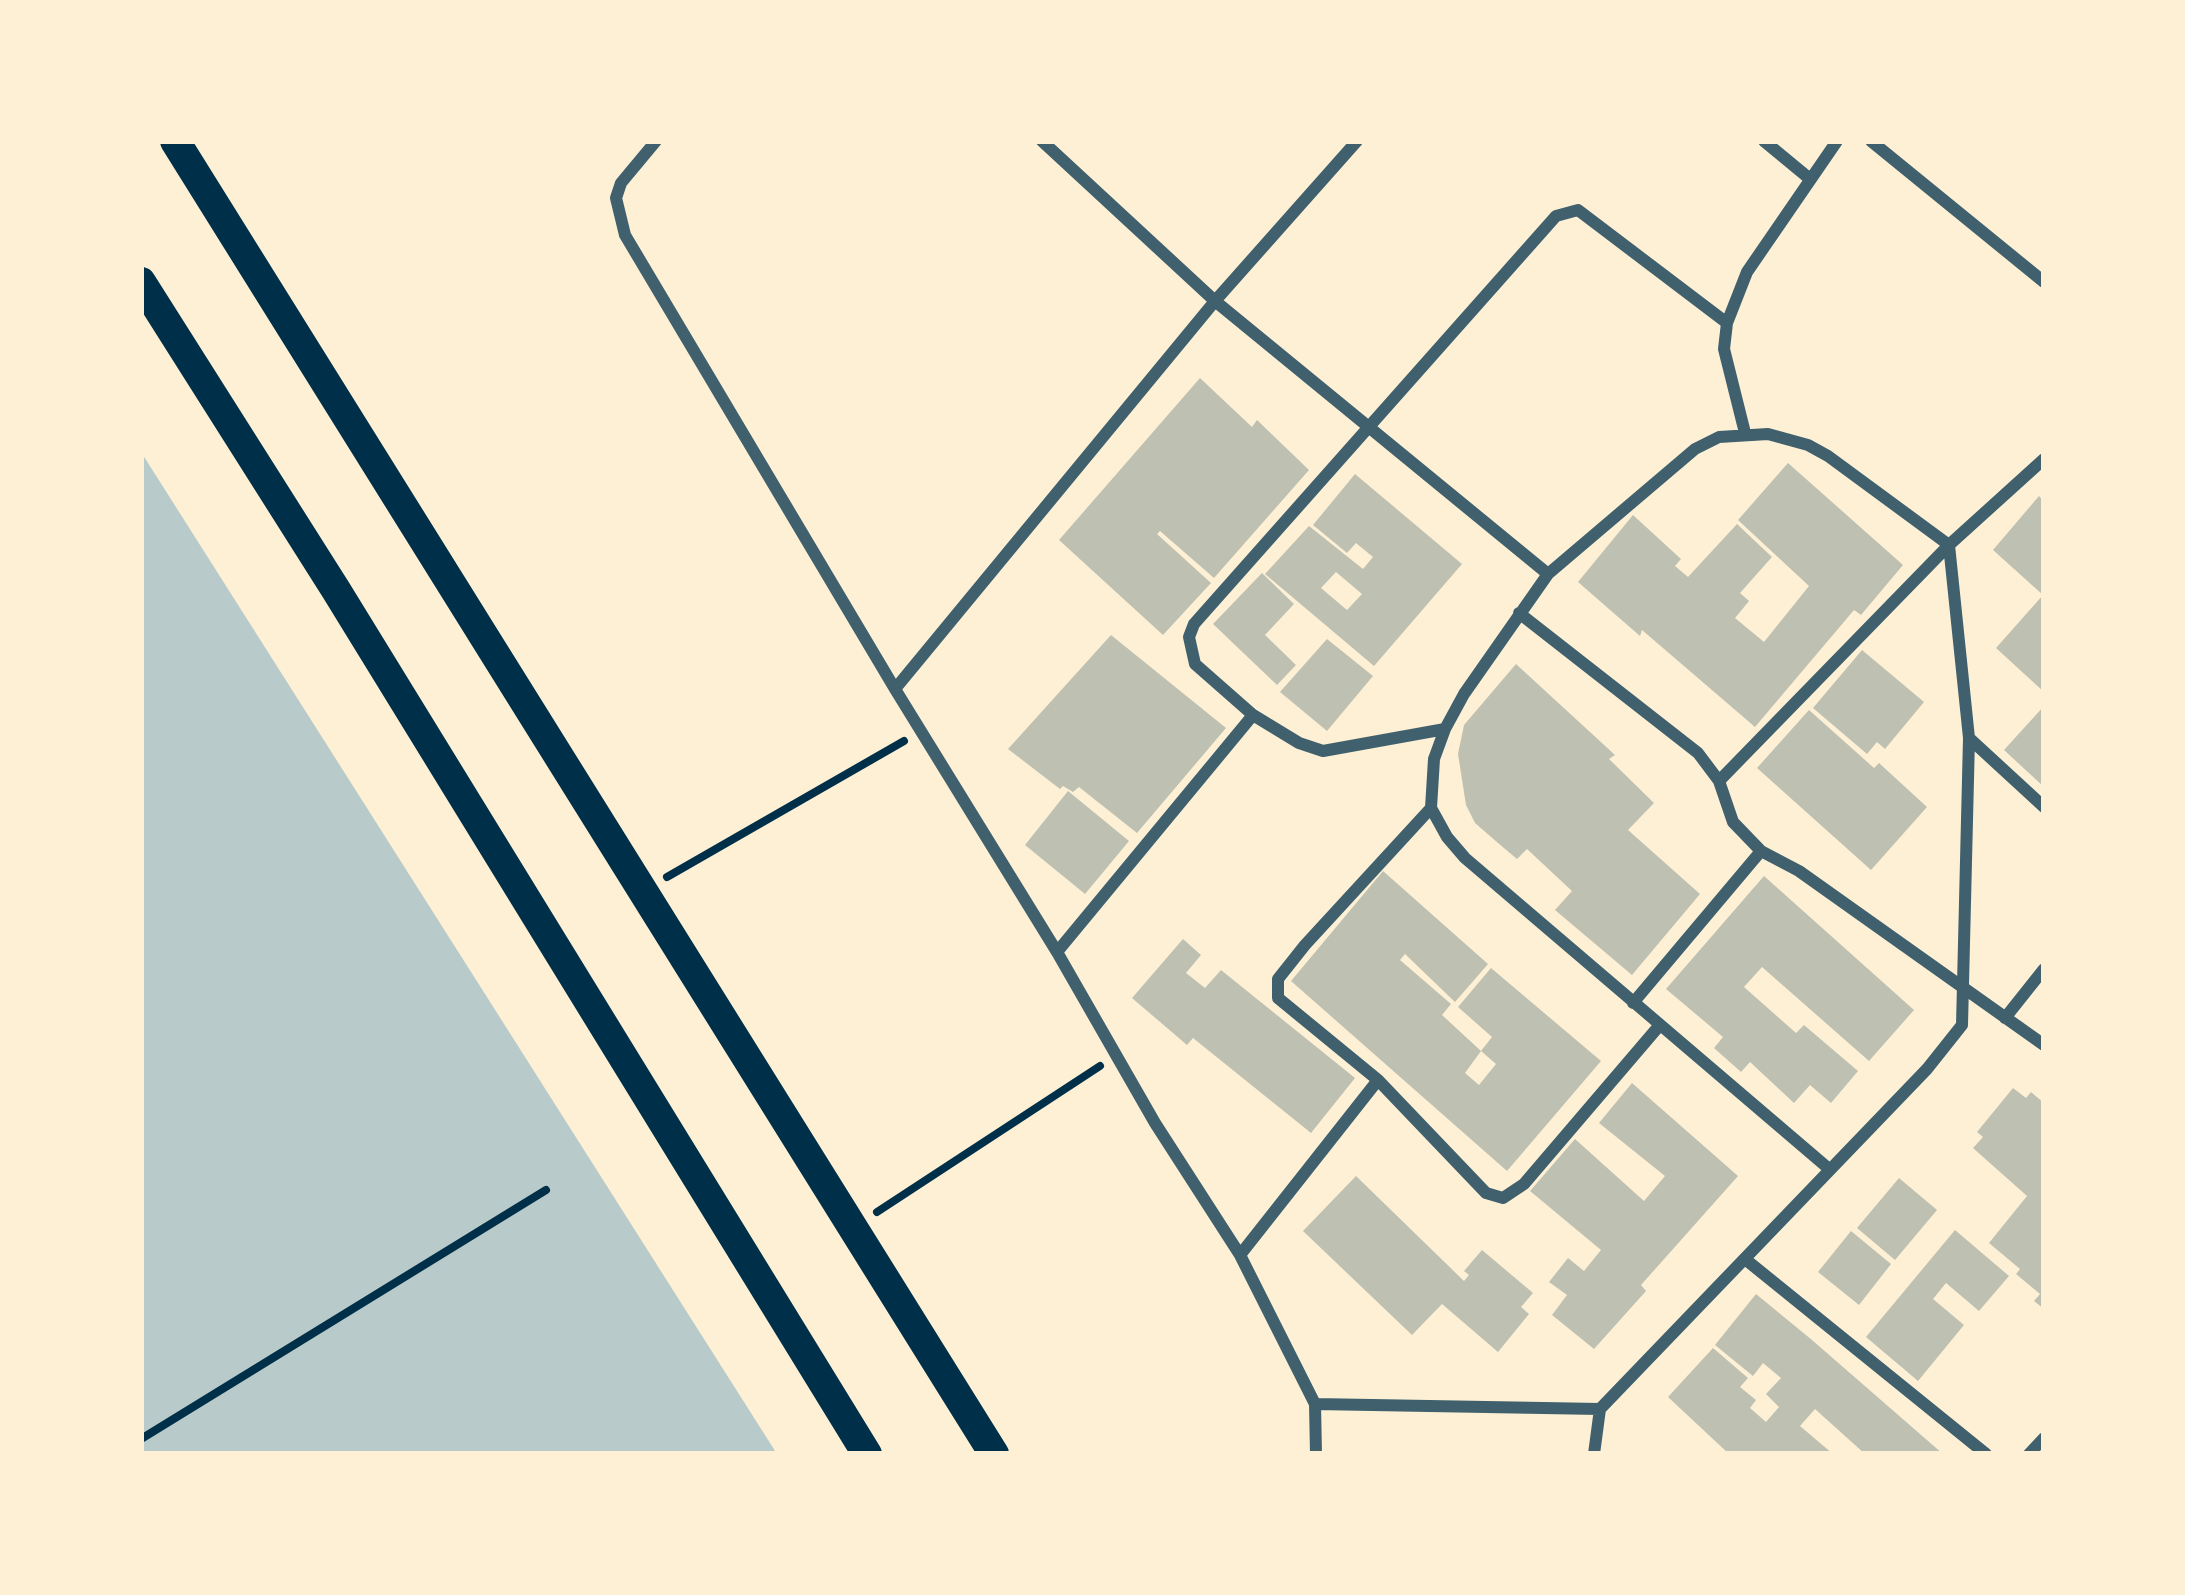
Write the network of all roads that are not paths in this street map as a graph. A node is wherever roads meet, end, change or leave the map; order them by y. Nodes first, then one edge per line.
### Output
1 (175, 141) edge
2 (656, 141) edge
3 (1042, 141) edge
4 (1357, 141) edge
5 (1764, 141) edge
6 (1837, 141) edge
7 (1871, 141) edge
8 (1810, 179) junction
9 (141, 282) edge
10 (2044, 282) edge
11 (1215, 301) junction
12 (1727, 323) junction
13 (1367, 428) junction
14 (1745, 434) junction
15 (2044, 459) edge
16 (1949, 545) junction
17 (1548, 574) junction
18 (1519, 613) junction
19 (895, 689) junction
20 (1253, 716) junction
21 (1445, 729) junction
22 (1969, 738) junction
23 (1720, 781) junction
24 (2044, 807) edge
25 (1431, 808) junction
26 (1761, 851) junction
27 (1057, 952) junction
28 (2044, 969) edge
29 (1965, 990) junction
30 (1634, 1003) junction
31 (2005, 1018) junction
32 (1659, 1026) junction
33 (2044, 1045) edge
34 (1378, 1080) junction
35 (1828, 1168) junction
36 (1240, 1255) junction
37 (1745, 1259) junction
38 (1315, 1404) junction
39 (1600, 1409) junction
40 (2044, 1438) edge
41 (867, 1454) edge
42 (994, 1454) edge
43 (1316, 1454) edge
44 (1594, 1454) edge
45 (1986, 1454) edge
46 (2029, 1454) edge

1 - 42 main road
2 - 19 street
3 - 11 street
4 - 11 street
5 - 8 street
6 - 8 street
7 - 10 street
8 - 12 street
9 - 41 main road
11 - 13 street
11 - 19 street
12 - 13 street
12 - 14 street
13 - 17 street
13 - 20 street
14 - 16 street
14 - 17 street
15 - 16 street
16 - 22 street
16 - 23 street
17 - 18 street
18 - 21 street
18 - 23 street
19 - 27 street
20 - 21 street
20 - 27 street
21 - 25 street
22 - 24 street
22 - 29 street
23 - 26 street
25 - 30 street
25 - 34 street
26 - 29 street
26 - 30 street
27 - 36 street
28 - 31 street
29 - 31 street
29 - 35 street
30 - 32 street
31 - 33 street
32 - 34 street
32 - 35 street
34 - 36 street
35 - 37 street
36 - 38 street
37 - 39 street
37 - 45 street
38 - 39 street
38 - 43 street
39 - 44 street
40 - 46 street

